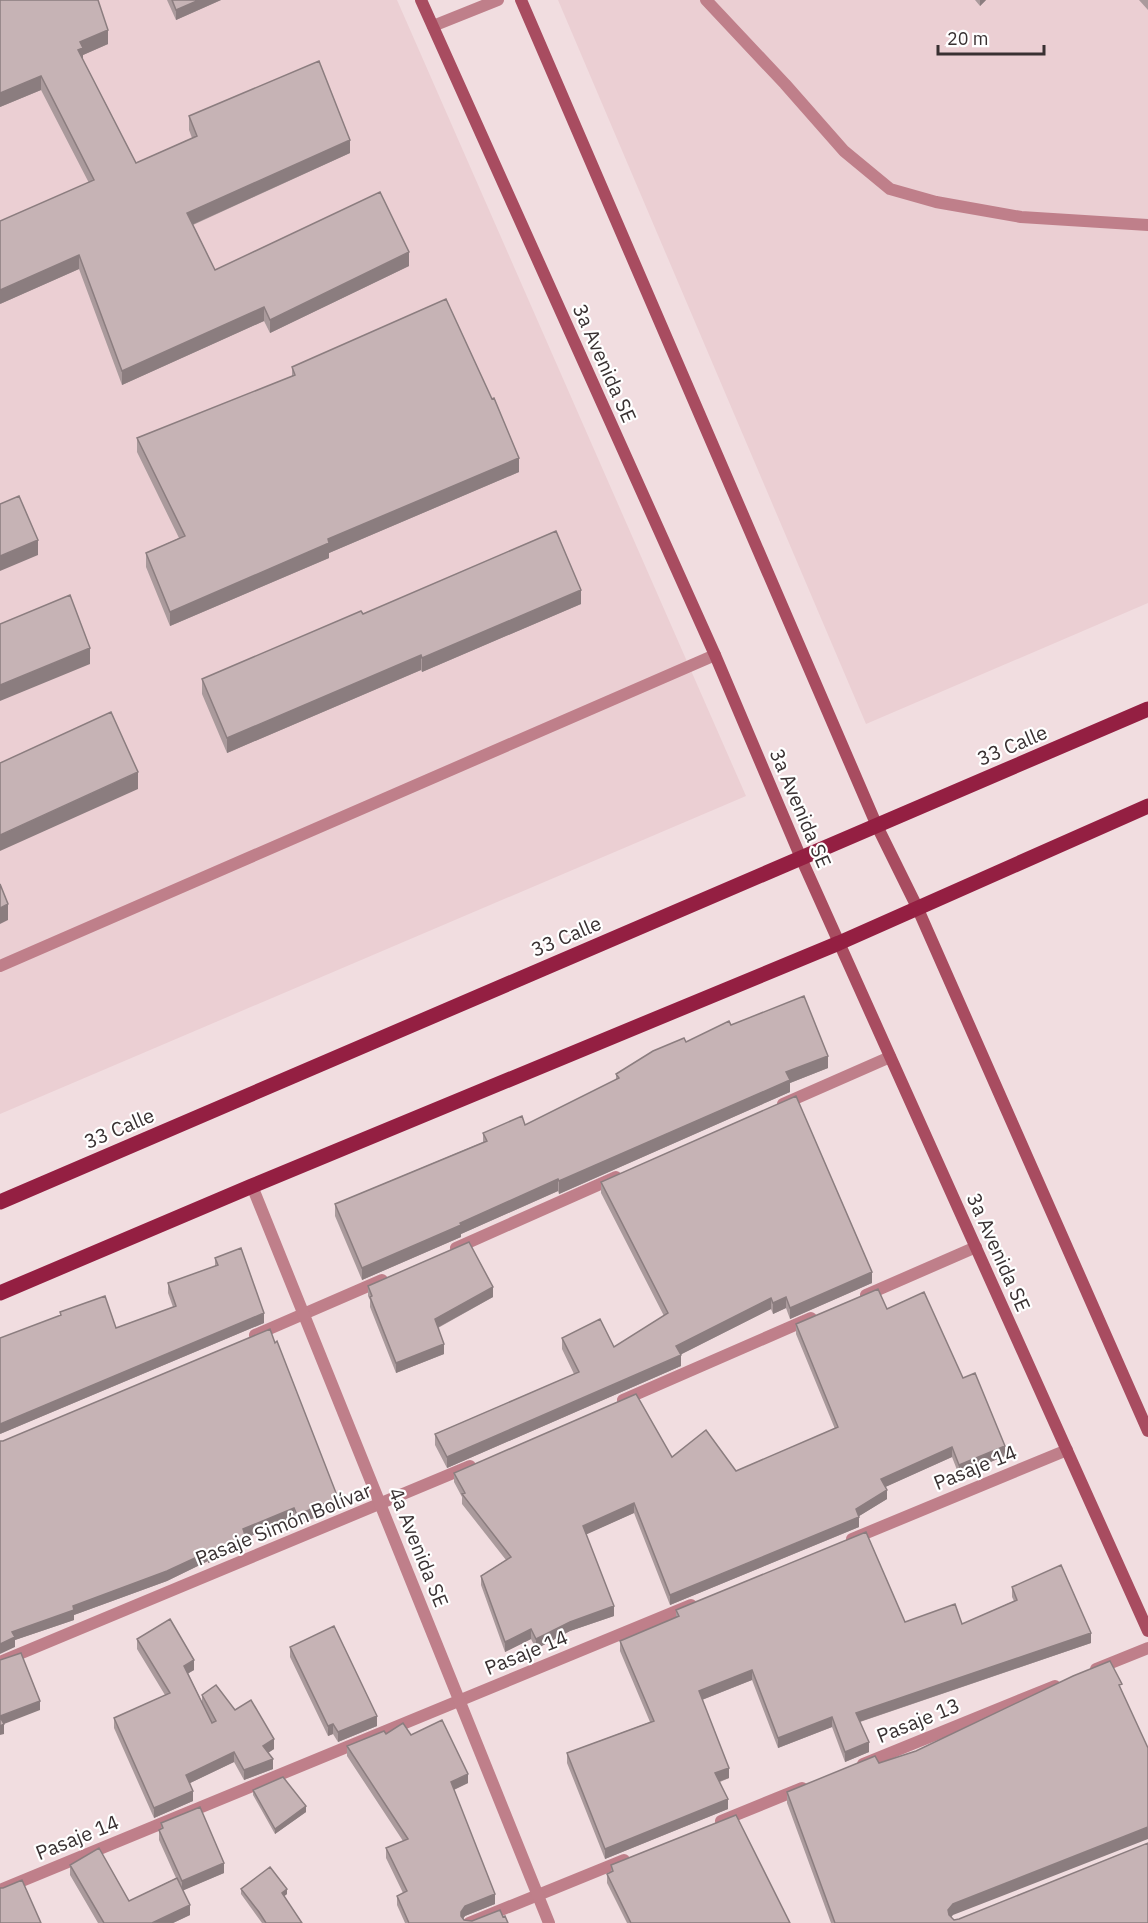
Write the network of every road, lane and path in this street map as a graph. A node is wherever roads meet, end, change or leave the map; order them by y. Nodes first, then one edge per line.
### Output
1 (422, 0) edge
2 (498, 0) edge
3 (521, 0) edge
4 (706, 0) edge
5 (433, 26) junction
6 (1148, 225) edge
7 (715, 655) junction
8 (1148, 709) edge
9 (1148, 806) edge
10 (877, 826) junction
11 (801, 858) junction
12 (917, 907) junction
13 (839, 943) junction
14 (0, 966) edge
15 (890, 1057) junction
16 (771, 1109) edge
17 (630, 1171) edge
18 (252, 1186) junction
19 (0, 1202) edge
20 (976, 1247) junction
21 (445, 1252) edge
22 (391, 1276) edge
23 (0, 1293) edge
24 (857, 1299) edge
25 (824, 1313) edge
26 (304, 1315) junction
27 (239, 1342) edge
28 (608, 1406) edge
29 (1148, 1431) edge
30 (1067, 1450) junction
31 (478, 1462) edge
32 (381, 1504) junction
33 (835, 1545) edge
34 (702, 1600) edge
35 (1148, 1631) edge
36 (1148, 1648) edge
37 (0, 1662) edge
38 (460, 1700) junction
39 (849, 1769) edge
40 (815, 1783) edge
41 (704, 1828) edge
42 (638, 1855) edge
43 (0, 1890) edge
44 (538, 1895) junction
45 (469, 1923) edge
46 (549, 1923) edge

1 - 5 street, 3a Avenida SE
2 - 5 street
3 - 10 street
4 - 6 street
5 - 7 street, 3a Avenida SE
7 - 11 street, 3a Avenida SE
7 - 14 street
8 - 10 main road, 33 Calle
9 - 12 main road
10 - 11 main road, 33 Calle
10 - 12 street
11 - 13 street, 3a Avenida SE
11 - 19 main road, 33 Calle
12 - 13 main road
12 - 29 street
13 - 15 street, 3a Avenida SE
13 - 18 main road
15 - 16 street
15 - 20 street, 3a Avenida SE
17 - 21 street
18 - 23 main road
18 - 26 street, 4a Avenida SE
20 - 24 street
20 - 30 street, 3a Avenida SE
22 - 26 street
25 - 28 street
26 - 27 street
26 - 32 street, 4a Avenida SE
30 - 33 street, Pasaje 14
30 - 35 street, 3a Avenida SE
31 - 32 street, Pasaje Simón Bolívar
32 - 37 street, Pasaje Simón Bolívar
32 - 38 street, 4a Avenida SE
34 - 38 street, Pasaje 14
36 - 39 street, Pasaje 13
38 - 43 street, Pasaje 14
38 - 44 street, 4a Avenida SE
40 - 41 street
42 - 44 street
44 - 45 street
44 - 46 street, 4a Avenida SE

